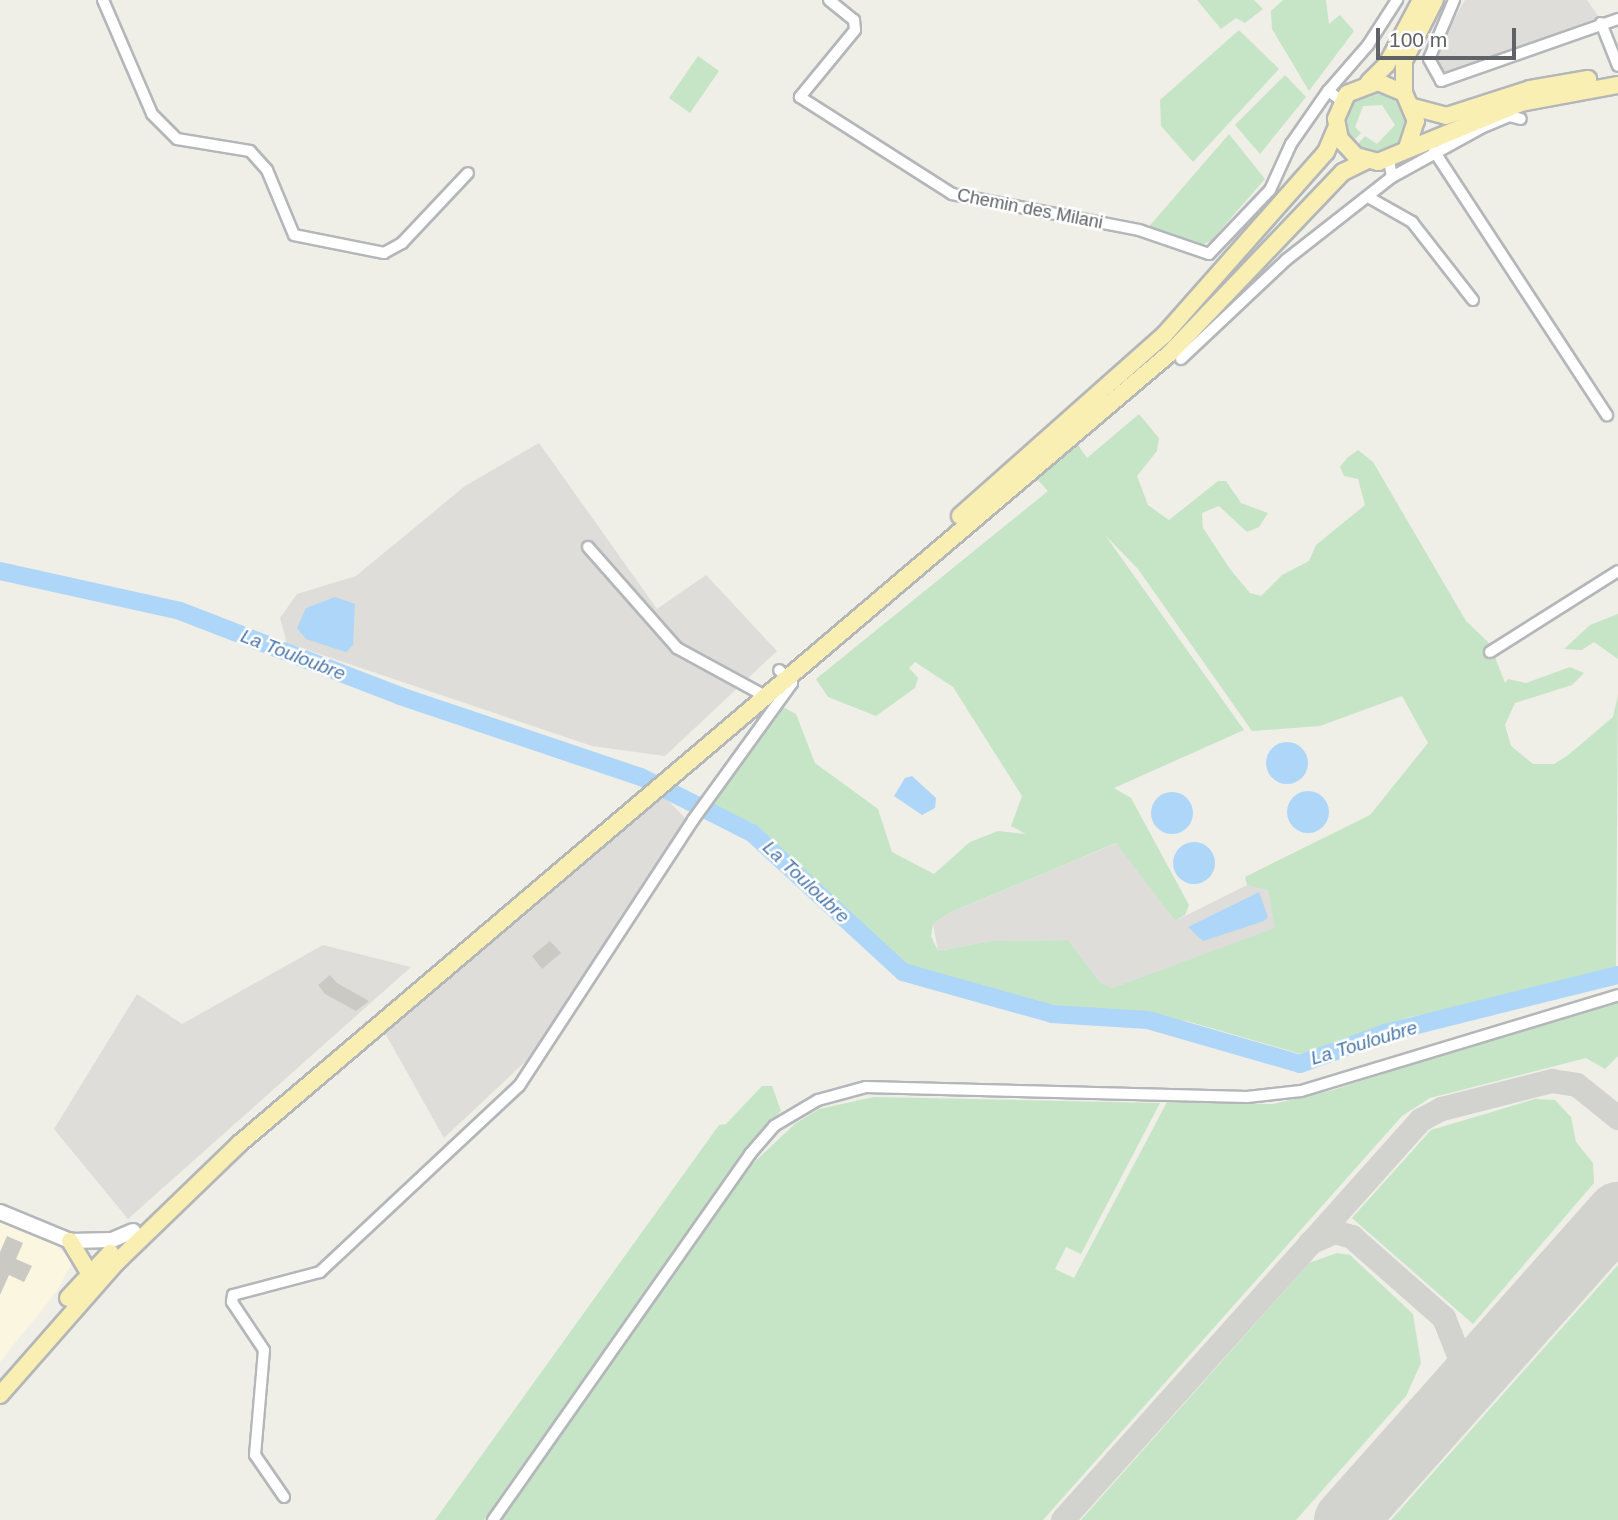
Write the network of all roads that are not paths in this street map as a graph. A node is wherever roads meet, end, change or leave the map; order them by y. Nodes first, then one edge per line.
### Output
1 (103, 0) edge
2 (829, 0) edge
3 (1397, 0) edge
4 (1420, 0) edge
5 (1435, 0) edge
6 (1454, 0) edge
7 (1618, 19) edge
8 (1601, 23) junction
9 (1618, 66) edge
10 (1618, 75) edge
11 (1369, 82) junction
12 (1618, 85) edge
13 (1335, 96) junction
14 (1409, 100) junction
15 (1521, 118) dead end
16 (1336, 128) junction
17 (1407, 148) junction
18 (1434, 151) junction
19 (1389, 160) junction
20 (1366, 161) junction
21 (468, 173) dead end
22 (1392, 177) junction
23 (1367, 197) junction
24 (1473, 300) dead end
25 (1181, 359) dead end
26 (1607, 415) dead end
27 (588, 547) dead end
28 (1618, 571) edge
29 (1490, 652) dead end
30 (783, 674) junction
31 (762, 692) junction
32 (641, 795) junction
33 (1618, 995) edge
34 (0, 1212) edge
35 (70, 1241) junction
36 (104, 1248) junction
37 (90, 1274) junction
38 (57, 1326) junction
39 (0, 1379) edge
40 (0, 1395) edge
41 (284, 1497) dead end
42 (493, 1520) edge

1 - 21 street
2 - 13 street, Chemin des Milani
3 - 13 street
4 - 11 main road
5 - 14 main road
6 - 8 street
7 - 8 street
8 - 9 street
10 - 14 main road
11 - 13 main road
11 - 14 main road
12 - 17 main road
13 - 16 main road
14 - 17 main road
15 - 18 street
16 - 20 main road
16 - 30 main road
17 - 19 main road
18 - 22 street
18 - 26 street
19 - 20 main road
19 - 22 street
20 - 30 main road
22 - 23 street
23 - 24 street
23 - 25 street
27 - 31 street
28 - 29 street
30 - 31 main road
30 - 41 street
31 - 32 main road
32 - 36 main road
32 - 38 main road
33 - 42 street
34 - 35 street
35 - 36 street
35 - 37 main road
36 - 37 main road
36 - 38 main road
37 - 39 main road
38 - 40 main road

